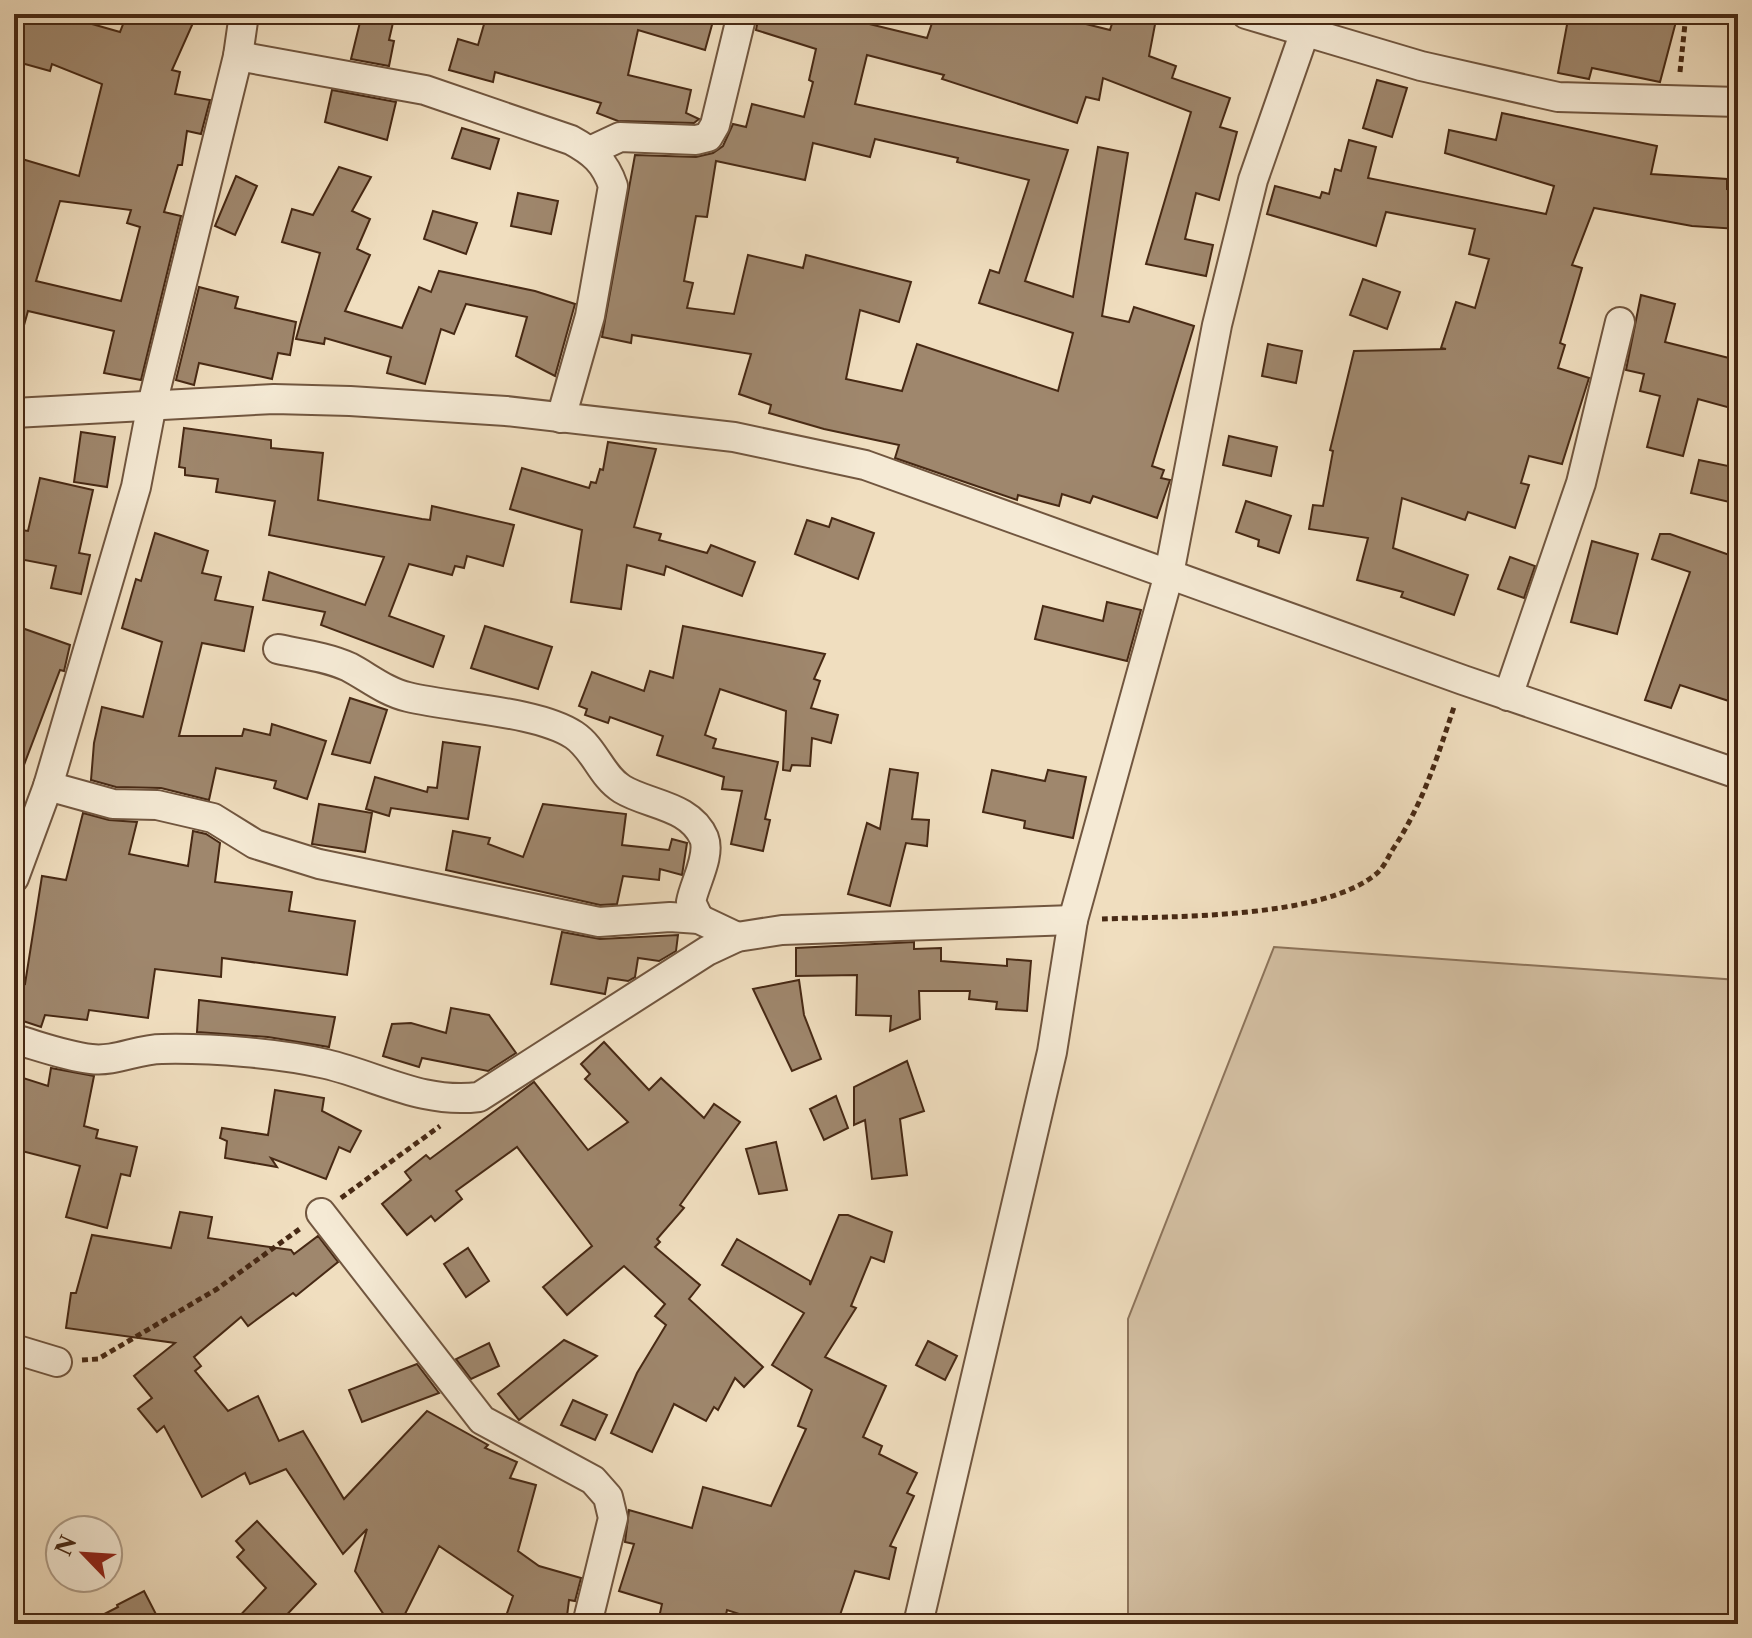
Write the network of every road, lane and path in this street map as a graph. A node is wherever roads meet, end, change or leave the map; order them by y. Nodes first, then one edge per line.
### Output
1 (244, 14) edge
2 (742, 14) edge
3 (1246, 14) edge
4 (1686, 14) edge
5 (1308, 22) edge
6 (238, 56) junction
7 (1676, 101) junction
8 (1738, 102) edge
9 (590, 151) junction
10 (1620, 322) dead end
11 (151, 409) junction
12 (14, 413) edge
13 (561, 418) junction
14 (1169, 574) junction
15 (278, 649) dead end
16 (1463, 680) junction
17 (1508, 696) junction
18 (1738, 774) edge
19 (48, 786) junction
20 (14, 878) edge
21 (699, 919) junction
22 (1073, 920) junction
23 (737, 937) junction
24 (14, 1039) edge
25 (443, 1124) dead end
26 (321, 1213) junction
27 (14, 1349) edge
28 (57, 1362) joint
29 (587, 1624) edge
30 (918, 1624) edge

1 - 6 street
2 - 9 street
3 - 5 street
4 - 7 path
5 - 7 street
5 - 14 street
6 - 9 street
6 - 11 street
7 - 8 street
9 - 13 street
10 - 17 street
11 - 12 street
11 - 13 street
11 - 19 street
13 - 14 street
14 - 16 street
14 - 22 street
15 - 21 street
16 - 17 street
16 - 22 path
17 - 18 street
19 - 20 street
19 - 21 street
21 - 23 street
22 - 23 street
22 - 30 street
23 - 24 street
25 - 26 path
26 - 28 path
26 - 29 street
27 - 28 street

